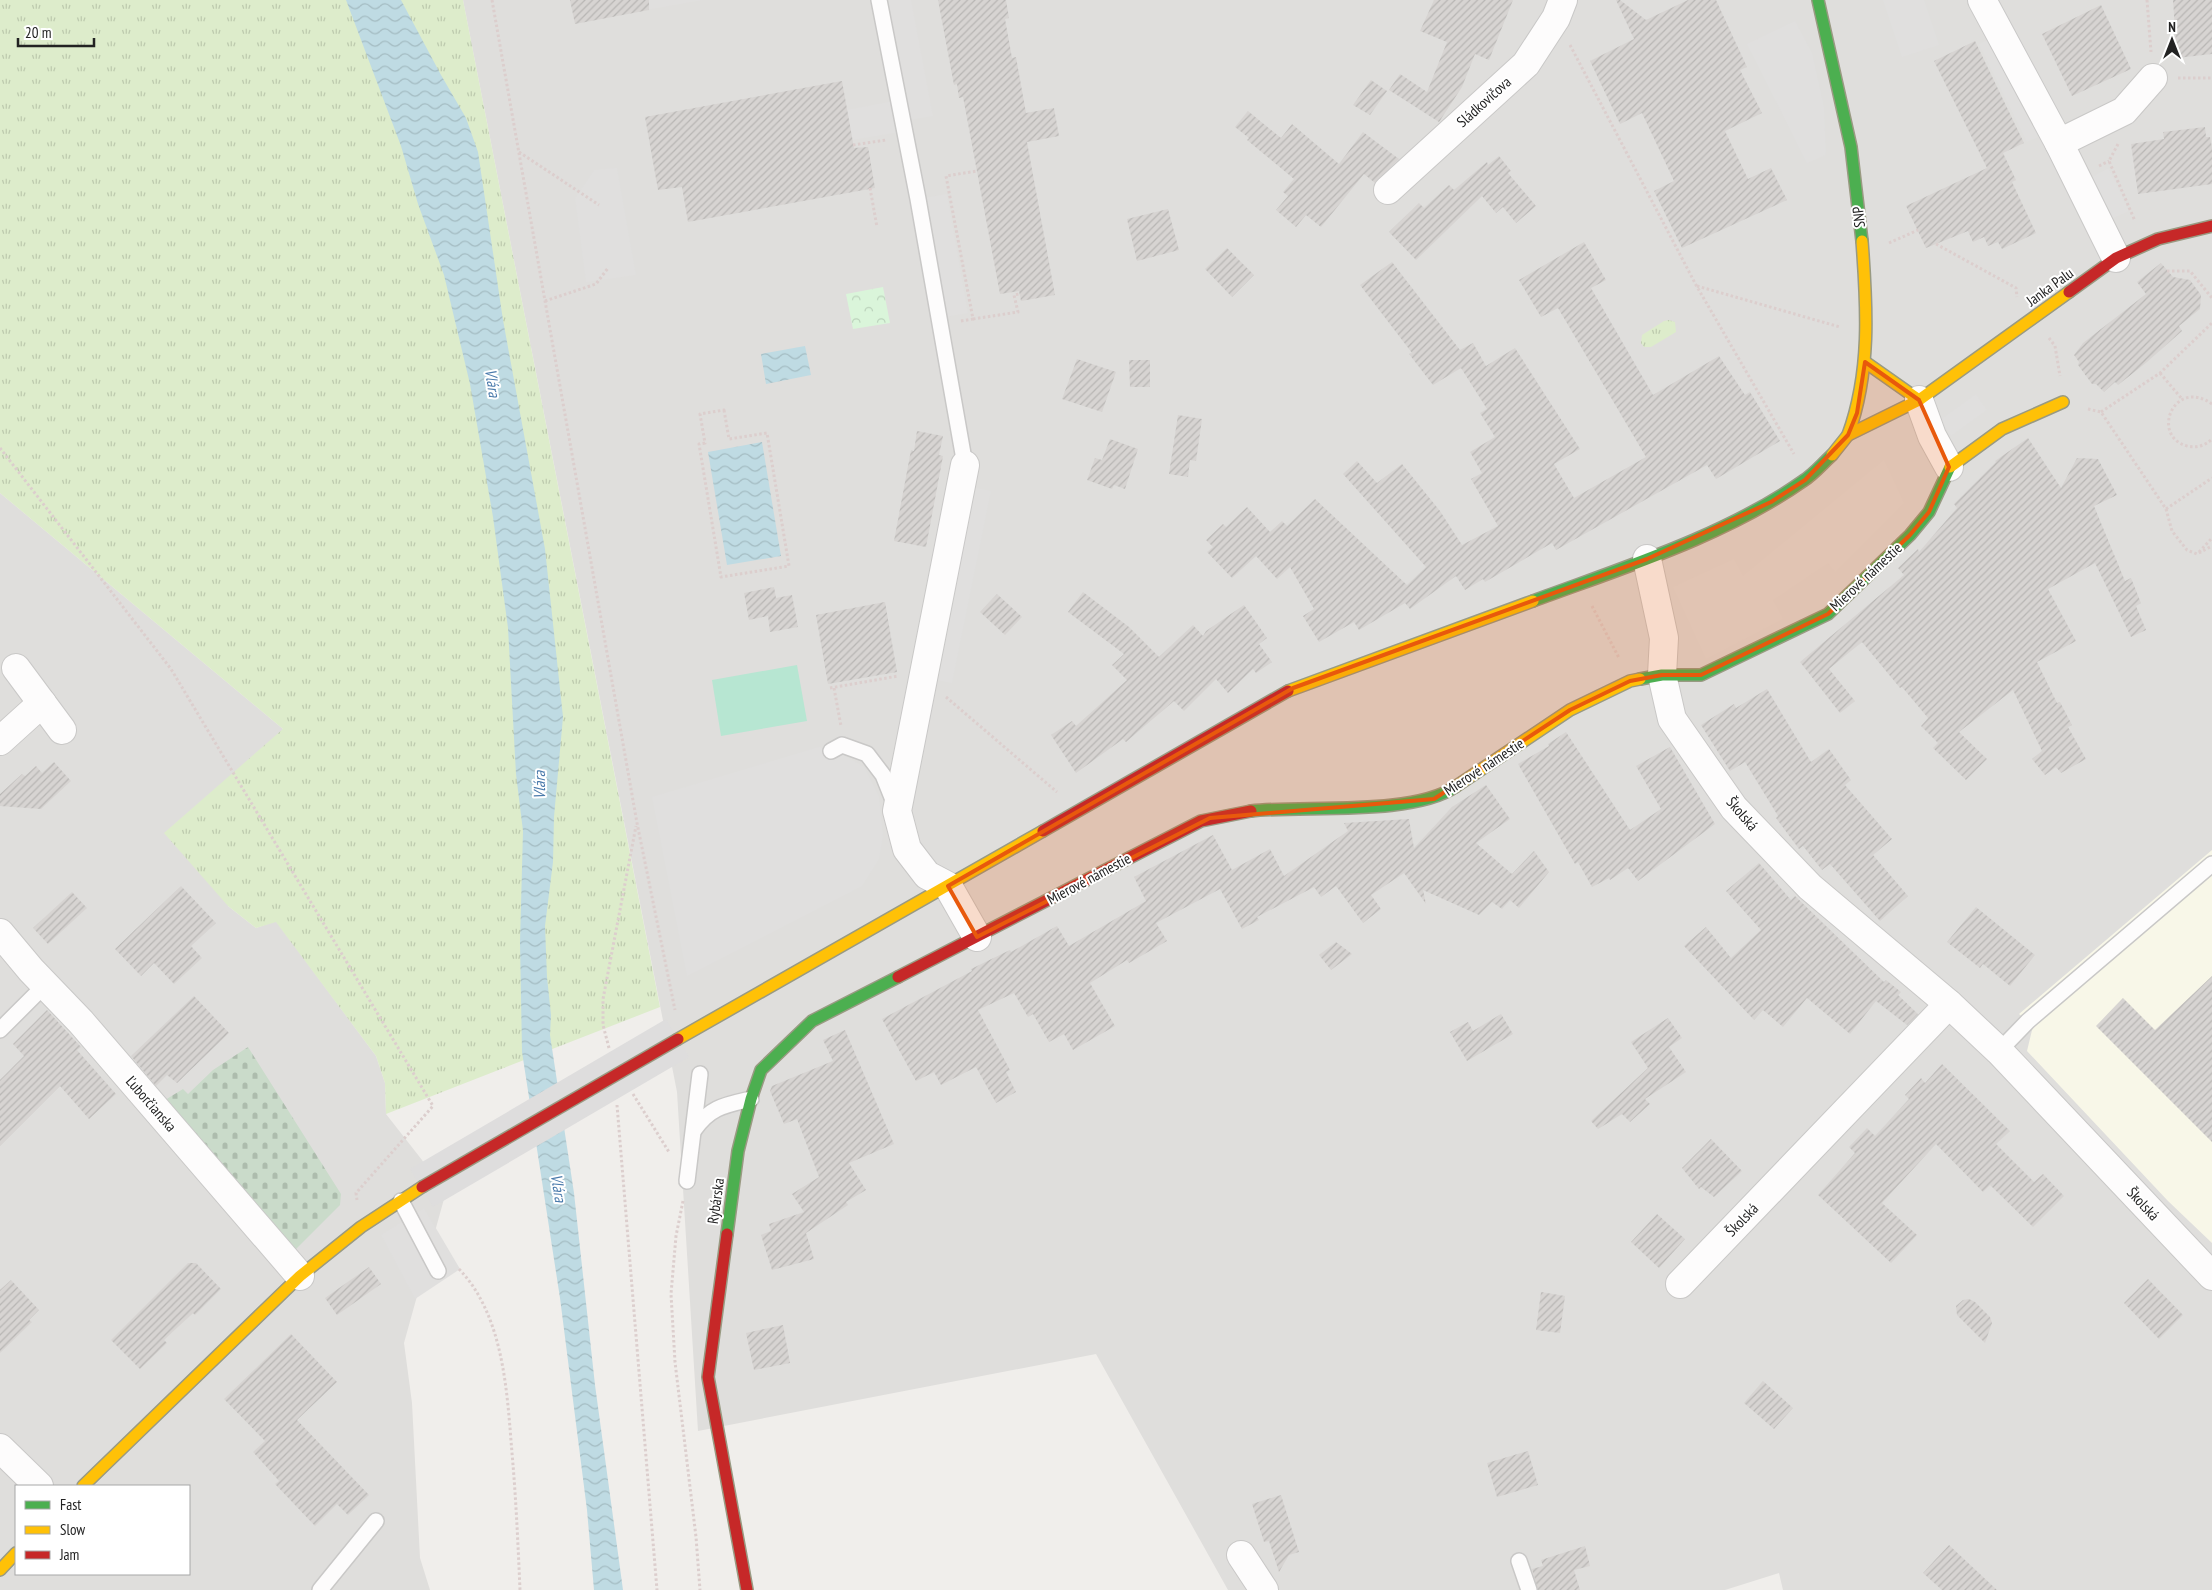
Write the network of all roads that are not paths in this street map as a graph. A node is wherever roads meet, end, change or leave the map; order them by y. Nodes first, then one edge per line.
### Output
1 (879, 0) edge
2 (1818, 0) edge
3 (1982, 0) edge
4 (1559, 9) edge
5 (2153, 78) road end
6 (2059, 143) junction
7 (1388, 190) dead end
8 (2212, 226) edge
9 (2116, 258) junction
10 (1865, 362) junction
11 (1919, 400) junction
12 (2063, 402) dead end
13 (1848, 435) junction
14 (965, 465) joint
15 (1946, 475) junction
16 (1647, 559) junction
17 (16, 668) dead end
18 (1662, 675) junction
19 (42, 703) junction
20 (62, 730) dead end
21 (0, 741) edge
22 (838, 748) road end
23 (897, 811) junction
24 (2212, 864) edge
25 (948, 886) junction
26 (0, 933) edge
27 (977, 938) junction
28 (45, 985) junction
29 (1949, 1004) junction
30 (0, 1030) edge
31 (1999, 1051) junction
32 (700, 1074) dead end
33 (751, 1099) junction
34 (694, 1130) junction
35 (687, 1181) road end
36 (401, 1201) junction
37 (438, 1270) road end
38 (300, 1276) junction
39 (2212, 1276) edge
40 (1680, 1284) dead end
41 (0, 1448) edge
42 (38, 1485) edge
43 (84, 1485) edge
44 (376, 1520) dead end
45 (15, 1554) edge
46 (1242, 1555) dead end
47 (1519, 1561) dead end
48 (0, 1570) edge
49 (320, 1590) edge
50 (747, 1590) edge
51 (1264, 1590) edge
52 (1529, 1590) edge

1 - 14 lane
2 - 10 main road, SNP
3 - 6 street
4 - 7 street, Sládkovičova
5 - 6 street
6 - 9 street
8 - 9 main road, Janka Palu
9 - 11 main road, Janka Palu
10 - 11 main road
10 - 13 main road, SNP
11 - 13 main road
11 - 15 street
12 - 15 main road, Mierové námestie
13 - 16 main road
14 - 23 street
15 - 18 main road, Mierové námestie
16 - 18 street, Školská
16 - 25 main road
17 - 19 street
18 - 27 main road, Mierové námestie
18 - 29 street, Školská
19 - 20 street
19 - 21 street
22 - 23 lane
23 - 25 street
24 - 31 lane
25 - 27 street
25 - 36 main road, bridge
26 - 28 street, Ľuborčianska
27 - 33 main road, Rybárska
28 - 30 lane
28 - 38 street, Ľuborčianska
29 - 31 street, Školská
29 - 40 street, Školská
31 - 39 street, Školská
32 - 34 lane
33 - 34 lane
33 - 50 main road, Rybárska
34 - 35 lane
36 - 37 lane
36 - 38 main road
38 - 43 main road
41 - 42 street
44 - 49 lane
45 - 48 main road
46 - 51 street
47 - 52 lane

